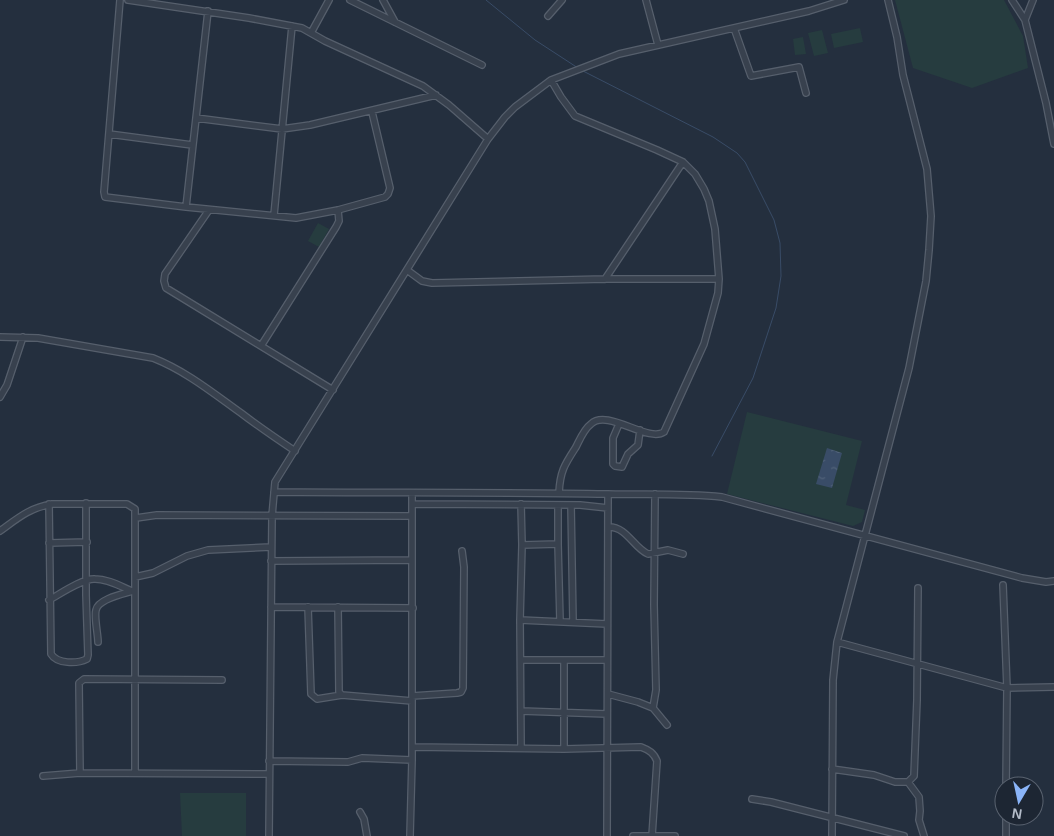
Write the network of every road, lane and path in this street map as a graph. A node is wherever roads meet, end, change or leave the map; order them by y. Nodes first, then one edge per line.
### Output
1 (120, 0) edge
2 (128, 0) edge
3 (329, 0) edge
4 (350, 0) edge
5 (382, 0) edge
6 (562, 0) edge
7 (646, 0) edge
8 (844, 0) edge
9 (888, 0) edge
10 (1012, 0) edge
11 (1033, 0) edge
12 (386, 6) junction
13 (208, 11) junction
14 (379, 14) junction
15 (548, 16) dead end
16 (1025, 20) junction
17 (395, 22) junction
18 (292, 26) junction
19 (734, 28) junction
20 (311, 33) junction
21 (658, 45) junction
22 (482, 65) dead end
23 (551, 80) junction
24 (806, 92) dead end
25 (436, 95) junction
26 (1046, 103) junction
27 (1054, 108) edge
28 (372, 112) junction
29 (196, 118) junction
30 (282, 129) junction
31 (109, 134) junction
32 (488, 139) junction
33 (1054, 144) edge
34 (192, 145) junction
35 (683, 162) junction
36 (186, 207) junction
37 (209, 210) junction
38 (338, 210) junction
39 (274, 215) junction
40 (407, 270) junction
41 (606, 279) junction
42 (719, 279) junction
43 (0, 337) edge
44 (23, 338) junction
45 (261, 346) junction
46 (333, 390) junction
47 (0, 397) edge
48 (619, 424) junction
49 (640, 430) junction
50 (295, 451) junction
51 (274, 492) junction
52 (412, 493) junction
53 (559, 493) junction
54 (608, 494) junction
55 (655, 494) junction
56 (86, 503) junction
57 (49, 504) junction
58 (412, 504) junction
59 (521, 504) junction
60 (558, 505) junction
61 (571, 505) junction
62 (608, 508) junction
63 (272, 516) junction
64 (412, 516) junction
65 (136, 518) junction
66 (609, 527) junction
67 (0, 531) edge
68 (865, 534) junction
69 (87, 542) junction
70 (49, 543) junction
71 (558, 544) junction
72 (522, 545) junction
73 (271, 547) junction
74 (462, 552) dead end
75 (654, 554) junction
76 (683, 554) dead end
77 (412, 560) junction
78 (272, 561) junction
79 (136, 577) junction
80 (86, 581) junction
81 (1054, 582) edge
82 (1003, 586) dead end
83 (918, 588) dead end
84 (134, 590) junction
85 (49, 600) junction
86 (271, 607) junction
87 (308, 607) junction
88 (338, 607) junction
89 (413, 608) junction
90 (520, 620) junction
91 (560, 621) junction
92 (572, 621) junction
93 (607, 624) junction
94 (98, 642) dead end
95 (837, 642) junction
96 (521, 660) junction
97 (564, 660) junction
98 (607, 660) junction
99 (918, 664) junction
100 (136, 679) junction
101 (222, 680) dead end
102 (1054, 687) edge
103 (1007, 688) junction
104 (608, 694) junction
105 (342, 695) junction
106 (412, 699) junction
107 (653, 708) junction
108 (521, 711) junction
109 (565, 712) junction
110 (607, 714) junction
111 (667, 725) dead end
112 (412, 747) junction
113 (607, 747) junction
114 (521, 748) junction
115 (564, 748) junction
116 (412, 760) junction
117 (269, 761) junction
118 (832, 769) junction
119 (80, 773) junction
120 (135, 773) junction
121 (269, 774) junction
122 (43, 776) dead end
123 (1006, 776) edge
124 (908, 782) junction
125 (752, 799) dead end
126 (360, 812) dead end
127 (831, 817) junction
128 (269, 836) edge
129 (367, 836) edge
130 (410, 836) edge
131 (607, 836) edge
132 (634, 836) edge
133 (652, 836) edge
134 (676, 836) edge
135 (832, 836) edge
136 (904, 836) edge
137 (924, 836) edge

1 - 31 street
2 - 13 street
3 - 20 street
4 - 14 street
5 - 12 street
6 - 15 street
7 - 21 street
8 - 19 street
9 - 68 street
10 - 16 street
11 - 16 street
12 - 14 street
12 - 17 street
13 - 18 street
13 - 29 street
14 - 17 street
16 - 26 street
17 - 22 street
18 - 20 street
18 - 30 street
19 - 21 street
19 - 24 street
20 - 25 street
21 - 23 street
23 - 32 street
23 - 35 street
25 - 28 street
25 - 32 street
26 - 27 street
26 - 33 street
28 - 30 street
28 - 38 street
29 - 30 street
29 - 34 street
30 - 39 street
31 - 34 street
31 - 36 street
32 - 40 street
34 - 36 street
35 - 41 street
35 - 42 street
36 - 37 street
37 - 39 street
37 - 45 street
38 - 39 street
38 - 45 street
40 - 41 street
40 - 46 street
41 - 42 street
42 - 49 street
43 - 44 street
44 - 47 street
44 - 50 street
45 - 46 street
46 - 50 street
48 - 49 street
48 - 49 street
48 - 53 street
50 - 51 street
51 - 52 street
51 - 63 street
52 - 53 street
52 - 58 street
53 - 54 street
54 - 55 street
54 - 62 street
55 - 68 street
55 - 75 street
56 - 57 street
56 - 65 street
56 - 69 street
57 - 67 street
57 - 70 street
58 - 59 street
58 - 64 street
59 - 60 street
59 - 72 street
60 - 61 street
60 - 71 street
61 - 62 street
61 - 92 street
62 - 66 street
63 - 64 street
63 - 65 street
63 - 73 street
64 - 77 street
65 - 79 street
66 - 75 street
66 - 93 street
68 - 81 street
68 - 95 street
69 - 70 street
69 - 80 street
70 - 85 street
71 - 72 street
71 - 91 street
72 - 90 street
73 - 78 street
73 - 79 street
74 - 106 street
75 - 76 street
75 - 107 street
77 - 78 street
77 - 89 street
78 - 86 street
79 - 84 street
80 - 84 street
80 - 85 street
80 - 85 street
82 - 103 street
83 - 99 street
84 - 94 street
84 - 100 street
86 - 87 street
86 - 117 street
87 - 88 street
87 - 105 street
88 - 89 street
88 - 105 street
89 - 106 street
90 - 91 street
90 - 96 street
91 - 92 street
92 - 93 street
93 - 98 street
95 - 99 street
95 - 118 street
96 - 97 street
96 - 108 street
97 - 98 street
97 - 109 street
98 - 104 street
99 - 103 street
99 - 124 street
100 - 101 street
100 - 119 street
100 - 120 street
102 - 103 street
103 - 123 street
104 - 107 street
104 - 110 street
105 - 106 street
106 - 112 street
107 - 111 street
108 - 109 street
108 - 114 street
109 - 110 street
109 - 115 street
110 - 113 street
112 - 114 street
112 - 116 street
113 - 115 street
113 - 131 street
113 - 133 street
114 - 115 street
116 - 117 street
116 - 130 street
117 - 121 street
118 - 124 street
118 - 127 street
119 - 120 street
119 - 122 street
120 - 121 street
121 - 128 street
124 - 137 street
125 - 127 street
126 - 129 street
127 - 135 street
127 - 136 street
132 - 133 street
133 - 134 street

